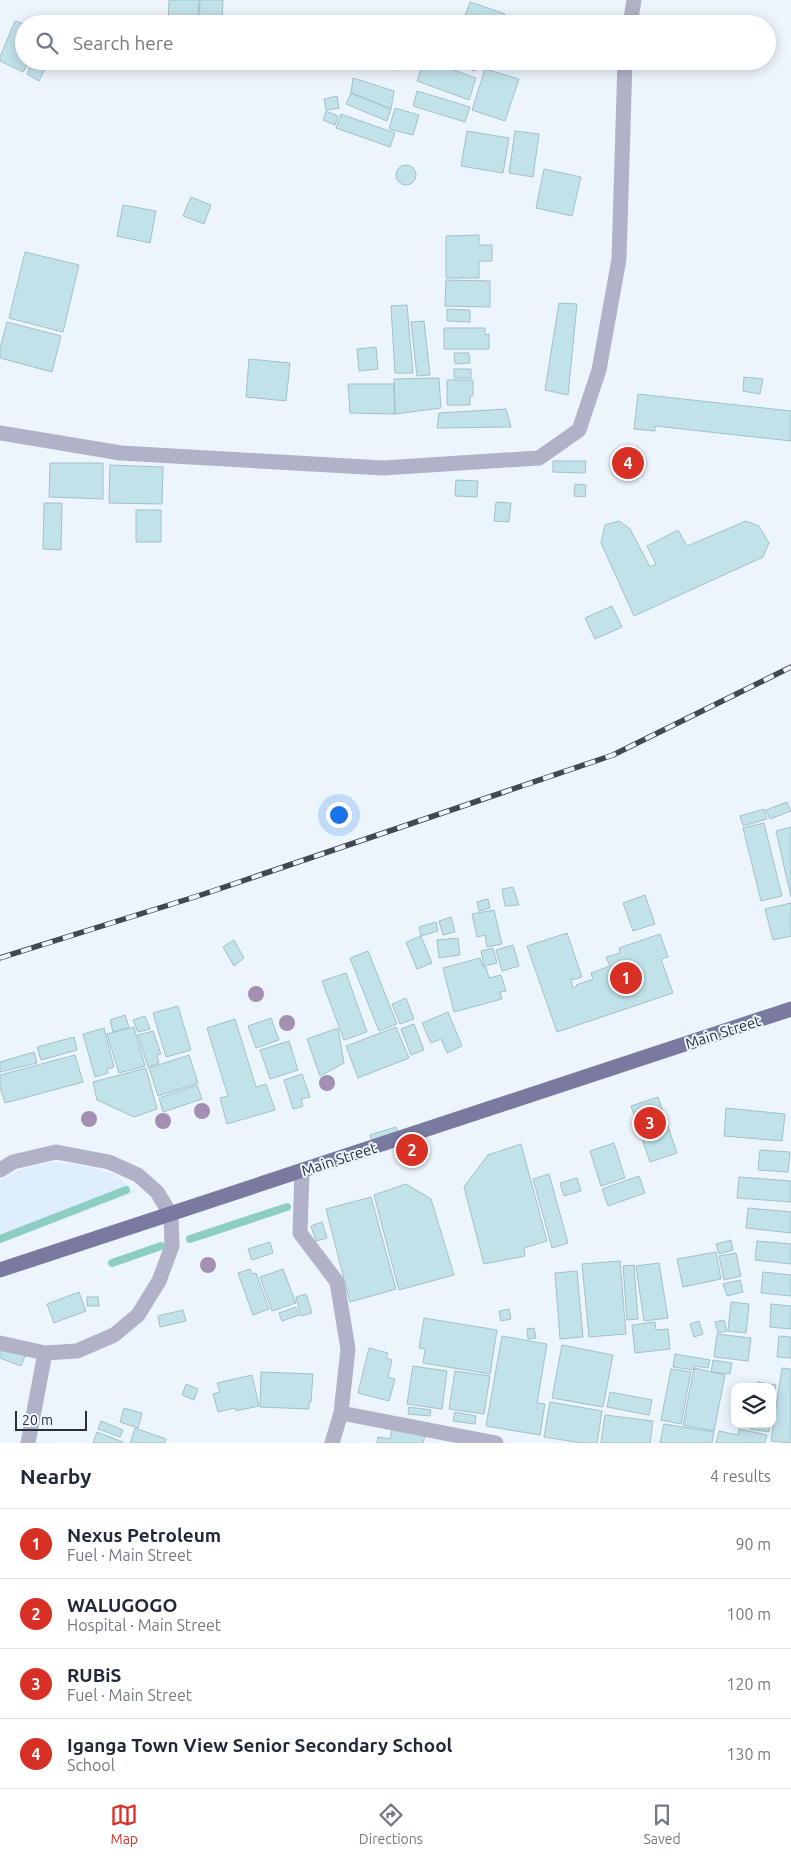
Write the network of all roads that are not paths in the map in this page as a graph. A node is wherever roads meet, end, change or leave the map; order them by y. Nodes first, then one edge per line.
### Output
1 (634, 0) edge
2 (632, 15) edge
3 (625, 70) edge
4 (0, 433) edge
5 (791, 1009) edge
6 (0, 1170) edge
7 (302, 1171) junction
8 (171, 1215) junction
9 (0, 1270) edge
10 (0, 1343) edge
11 (45, 1353) junction
12 (341, 1413) junction
13 (28, 1443) edge
14 (332, 1443) edge
15 (496, 1443) edge

1 - 2 street
3 - 4 street
5 - 7 main road, Main Street
6 - 8 street
7 - 8 main road, Main Street
7 - 12 street
8 - 9 main road, Main Street
8 - 11 street
10 - 11 street
11 - 13 street
12 - 14 street
12 - 15 street

